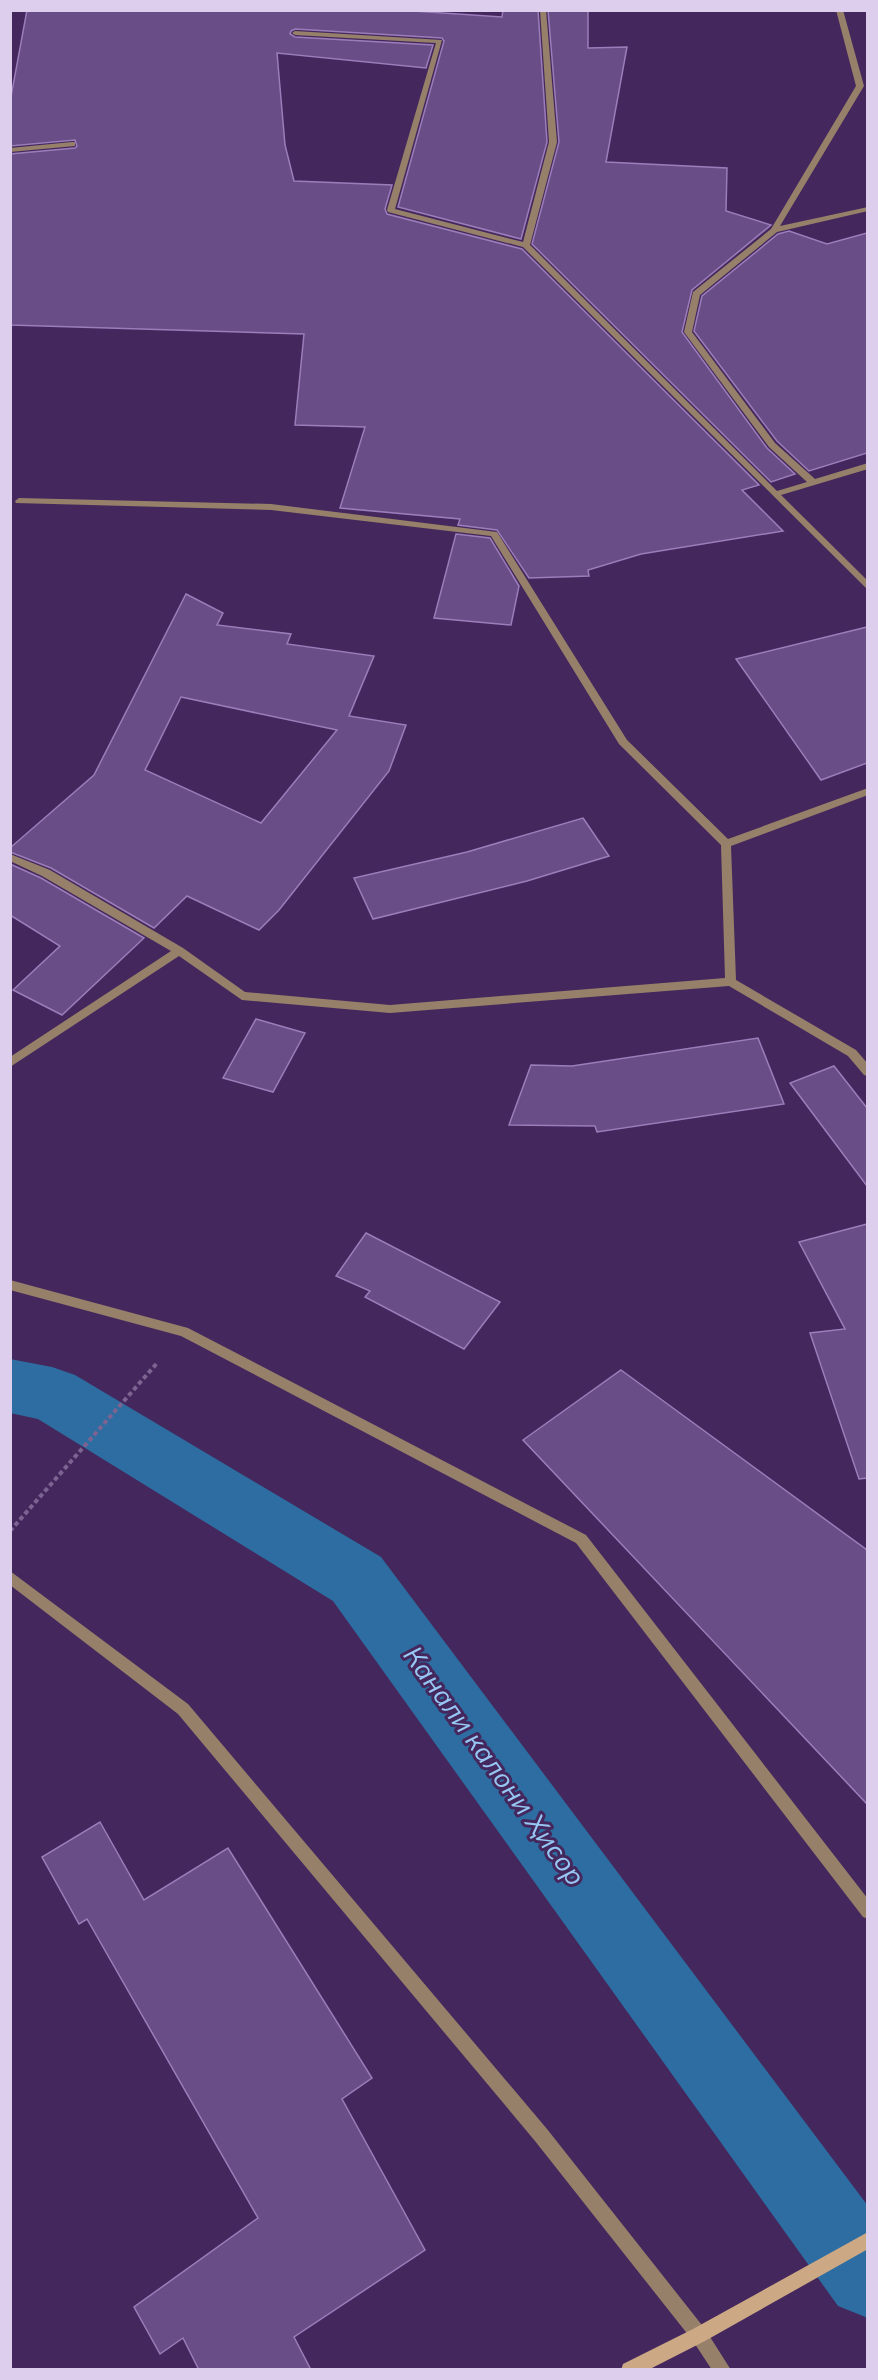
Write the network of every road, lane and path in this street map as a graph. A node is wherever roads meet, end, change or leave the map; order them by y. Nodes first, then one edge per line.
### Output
1 (543, 10) edge
2 (839, 10) edge
3 (295, 33) dead end
4 (72, 144) dead end
5 (10, 150) edge
6 (867, 209) edge
7 (774, 230) junction
8 (526, 245) junction
9 (867, 466) edge
10 (814, 483) junction
11 (775, 494) junction
12 (19, 501) dead end
13 (867, 587) edge
14 (867, 791) edge
15 (726, 844) junction
16 (10, 857) edge
17 (179, 951) junction
18 (731, 982) junction
19 (10, 1063) edge
20 (867, 1072) edge
21 (10, 1285) edge
22 (184, 1332) junction
23 (10, 1531) edge
24 (10, 1577) edge
25 (867, 1912) edge
26 (867, 2240) edge
27 (699, 2335) junction
28 (629, 2370) edge
29 (723, 2370) edge

1 - 8 street
2 - 7 street
3 - 8 street
4 - 5 street
6 - 7 street
7 - 10 street
8 - 11 street
9 - 10 street
10 - 11 street
11 - 13 street
12 - 15 street
14 - 15 street
15 - 18 street
16 - 17 street
17 - 18 street
17 - 19 street
18 - 20 street
21 - 22 street
22 - 23 path
22 - 25 street
24 - 27 street
26 - 27 main road
27 - 28 main road
27 - 29 street

